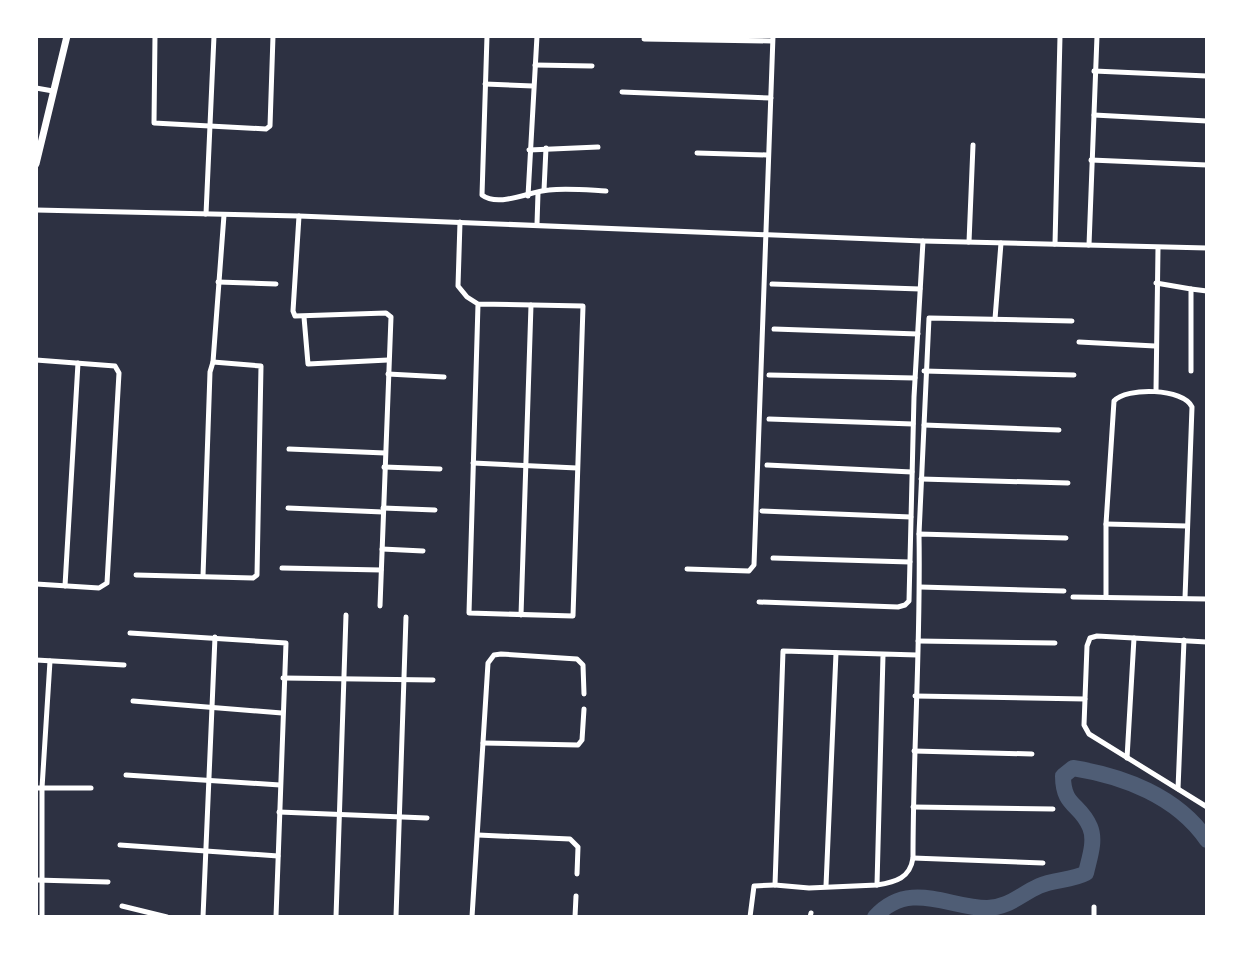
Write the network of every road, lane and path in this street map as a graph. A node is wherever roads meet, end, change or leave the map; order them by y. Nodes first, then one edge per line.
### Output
1 (67, 36) edge
2 (155, 36) edge
3 (214, 36) edge
4 (273, 36) edge
5 (487, 36) edge
6 (537, 36) edge
7 (1060, 36) edge
8 (1097, 36) edge
9 (772, 38) edge
10 (644, 39) dead end
11 (535, 65) junction
12 (592, 66) dead end
13 (1094, 71) junction
14 (1207, 76) edge
15 (485, 84) junction
16 (533, 86) junction
17 (36, 88) edge
18 (53, 91) junction
19 (622, 92) dead end
20 (771, 98) junction
21 (1094, 115) junction
22 (1207, 121) edge
23 (210, 127) junction
24 (973, 145) dead end
25 (598, 147) dead end
26 (546, 148) junction
27 (529, 150) junction
28 (697, 153) dead end
29 (767, 155) junction
30 (1091, 160) junction
31 (36, 164) edge
32 (1207, 165) edge
33 (541, 191) junction
34 (606, 191) dead end
35 (528, 196) junction
36 (36, 210) edge
37 (206, 214) junction
38 (224, 214) junction
39 (299, 216) junction
40 (460, 222) junction
41 (537, 224) junction
42 (765, 233) junction
43 (923, 241) junction
44 (969, 242) junction
45 (1001, 243) junction
46 (1055, 244) junction
47 (1089, 245) junction
48 (1158, 248) junction
49 (1207, 248) edge
50 (218, 282) junction
51 (1156, 283) junction
52 (276, 284) dead end
53 (772, 284) dead end
54 (920, 289) junction
55 (1191, 289) junction
56 (1207, 291) edge
57 (478, 304) junction
58 (531, 305) junction
59 (304, 317) junction
60 (995, 319) junction
61 (1072, 321) dead end
62 (774, 329) dead end
63 (918, 334) junction
64 (1079, 342) dead end
65 (1155, 346) junction
66 (36, 360) edge
67 (388, 360) junction
68 (213, 362) junction
69 (78, 363) junction
70 (924, 371) junction
71 (1191, 371) dead end
72 (388, 374) junction
73 (769, 375) dead end
74 (1074, 375) dead end
75 (444, 377) dead end
76 (915, 378) junction
77 (1156, 391) junction
78 (769, 419) dead end
79 (913, 424) junction
80 (924, 425) junction
81 (1059, 430) dead end
82 (289, 449) dead end
83 (385, 453) junction
84 (473, 463) junction
85 (767, 465) dead end
86 (525, 466) junction
87 (384, 467) junction
88 (577, 468) junction
89 (440, 469) dead end
90 (912, 472) junction
91 (921, 479) junction
92 (1068, 483) dead end
93 (288, 508) dead end
94 (383, 510) junction
95 (435, 510) dead end
96 (762, 511) dead end
97 (911, 517) junction
98 (1106, 524) junction
99 (1187, 526) junction
100 (919, 534) junction
101 (1066, 538) dead end
102 (382, 549) junction
103 (423, 551) dead end
104 (773, 558) dead end
105 (910, 562) junction
106 (282, 568) dead end
107 (687, 569) dead end
108 (381, 570) junction
109 (136, 575) dead end
110 (203, 576) junction
111 (36, 584) edge
112 (65, 586) junction
113 (920, 587) junction
114 (1064, 591) dead end
115 (1073, 597) dead end
116 (1106, 597) junction
117 (1185, 598) junction
118 (1207, 599) edge
119 (759, 602) dead end
120 (380, 606) dead end
121 (346, 615) dead end
122 (521, 615) junction
123 (406, 617) dead end
124 (130, 633) dead end
125 (215, 637) junction
126 (1134, 638) junction
127 (1184, 640) junction
128 (918, 641) junction
129 (1207, 642) edge
130 (1055, 643) dead end
131 (836, 653) junction
132 (883, 655) junction
133 (917, 655) junction
134 (36, 660) edge
135 (50, 661) junction
136 (124, 665) dead end
137 (283, 678) junction
138 (344, 679) junction
139 (404, 680) junction
140 (433, 680) dead end
141 (584, 694) dead end
142 (915, 696) junction
143 (1085, 699) junction
144 (133, 701) dead end
145 (213, 707) junction
146 (584, 709) dead end
147 (282, 713) junction
148 (483, 743) junction
149 (914, 751) junction
150 (1032, 754) dead end
151 (1127, 758) junction
152 (126, 775) dead end
153 (210, 780) junction
154 (280, 785) junction
155 (39, 788) edge
156 (91, 788) dead end
157 (1178, 789) junction
158 (913, 807) junction
159 (1207, 807) edge
160 (1053, 809) dead end
161 (279, 812) junction
162 (339, 814) junction
163 (399, 817) junction
164 (427, 818) dead end
165 (478, 835) junction
166 (120, 845) dead end
167 (207, 851) junction
168 (278, 856) junction
169 (913, 858) junction
170 (1043, 863) dead end
171 (577, 874) dead end
172 (40, 880) edge
173 (108, 882) dead end
174 (775, 885) junction
175 (877, 885) junction
176 (826, 886) junction
177 (576, 896) dead end
178 (122, 906) dead end
179 (1094, 907) dead end
180 (42, 917) edge
181 (167, 917) edge
182 (203, 917) edge
183 (276, 917) edge
184 (336, 917) edge
185 (396, 917) edge
186 (472, 917) edge
187 (575, 917) edge
188 (750, 917) edge
189 (1094, 917) edge

1 - 18 main road
2 - 23 street
3 - 23 street
4 - 23 street
5 - 15 street
6 - 11 street
7 - 46 street
8 - 13 street
9 - 10 street
9 - 20 street
11 - 12 street
11 - 16 street
13 - 14 street
13 - 21 street
15 - 16 street
15 - 35 street
16 - 27 street
17 - 18 street
18 - 31 main road
19 - 20 street
20 - 29 street
21 - 22 street
21 - 30 street
23 - 37 street
24 - 44 street
25 - 26 street
26 - 27 street
26 - 33 street
27 - 35 street
28 - 29 street
29 - 42 street
30 - 32 street
30 - 47 street
33 - 34 street
33 - 35 street
33 - 41 street
36 - 37 street
37 - 38 street
38 - 39 street
38 - 50 street
39 - 40 street
39 - 59 street
40 - 41 street
40 - 57 street
41 - 42 street
42 - 43 street
42 - 107 street
43 - 44 street
43 - 54 street
44 - 45 street
45 - 46 street
45 - 60 street
46 - 47 street
47 - 48 street
48 - 49 street
48 - 51 street
50 - 52 street
50 - 68 street
51 - 55 street
51 - 65 street
53 - 54 street
54 - 63 street
55 - 56 street
55 - 71 street
57 - 58 street
57 - 84 street
58 - 86 street
58 - 88 street
59 - 67 street
59 - 67 street
60 - 61 street
60 - 70 street
62 - 63 street
63 - 76 street
64 - 65 street
65 - 77 street
66 - 69 street
67 - 72 street
68 - 110 street
68 - 110 street
69 - 112 street
69 - 112 street
70 - 74 street
70 - 80 street
72 - 75 street
72 - 83 street
73 - 76 street
76 - 79 street
77 - 98 street
77 - 99 street
78 - 79 street
79 - 90 street
80 - 81 street
80 - 91 street
82 - 83 street
83 - 87 street
84 - 86 street
84 - 122 street
85 - 90 street
86 - 88 street
86 - 122 street
87 - 89 street
87 - 94 street
88 - 122 street
90 - 97 street
91 - 92 street
91 - 100 street
93 - 94 street
94 - 95 street
94 - 102 street
96 - 97 street
97 - 105 street
98 - 99 street
98 - 116 street
99 - 117 street
100 - 101 street
100 - 113 street
102 - 103 street
102 - 108 street
104 - 105 street
105 - 119 street
106 - 108 street
108 - 120 street
109 - 110 street
111 - 112 street
113 - 114 street
113 - 128 street
115 - 116 street
116 - 117 street
117 - 118 street
121 - 138 street
123 - 139 street
124 - 125 street
125 - 137 street
125 - 145 street
126 - 127 street
126 - 143 street
126 - 151 street
127 - 129 street
127 - 157 street
128 - 130 street
128 - 133 street
131 - 132 street
131 - 174 street
131 - 176 street
132 - 133 street
132 - 175 street
133 - 142 street
134 - 135 street
135 - 136 street
135 - 155 street
137 - 138 street
137 - 147 street
138 - 139 street
138 - 162 street
139 - 140 street
139 - 163 street
141 - 148 street
142 - 143 street
142 - 149 street
143 - 151 street
144 - 145 street
145 - 147 street
145 - 153 street
146 - 148 street
147 - 154 street
148 - 165 street
149 - 150 street
149 - 158 street
151 - 157 street
152 - 153 street
153 - 154 street
153 - 167 street
154 - 161 street
155 - 156 street
155 - 172 street
157 - 159 street
158 - 160 street
158 - 169 street
161 - 162 street
161 - 168 street
162 - 163 street
162 - 184 street
163 - 164 street
163 - 185 street
165 - 171 street
165 - 186 street
166 - 167 street
167 - 168 street
167 - 182 street
168 - 183 street
169 - 170 street
169 - 175 street
172 - 173 street
172 - 180 street
174 - 176 street
174 - 188 street
175 - 176 street
177 - 187 street
178 - 181 street
179 - 189 street

